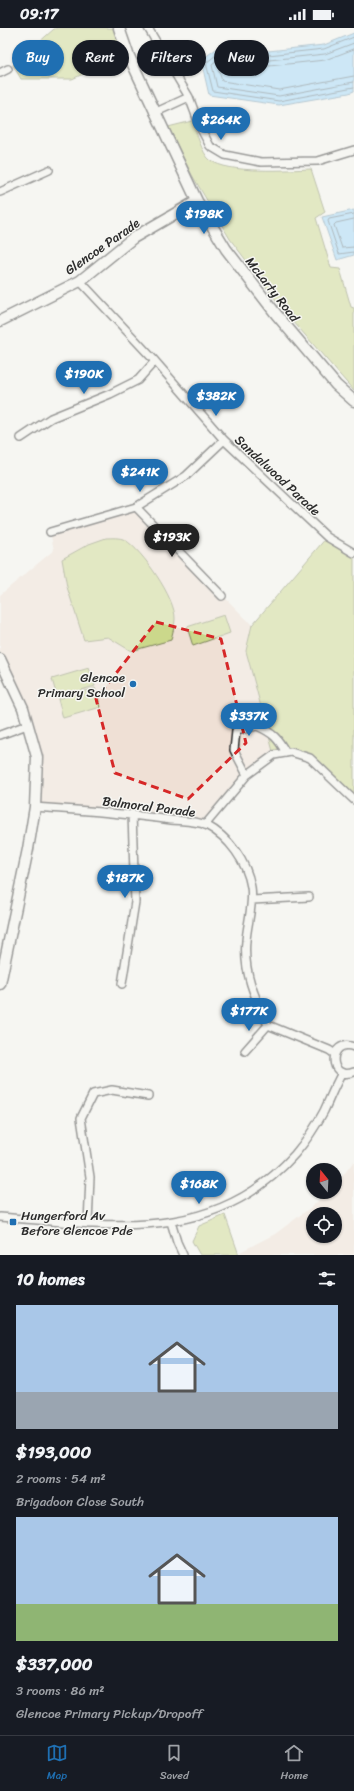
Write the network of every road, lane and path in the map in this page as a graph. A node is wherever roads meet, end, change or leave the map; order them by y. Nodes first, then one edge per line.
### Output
1 (119, 28) edge
2 (148, 28) edge
3 (8, 69) dead end
4 (0, 73) edge
5 (190, 96) junction
6 (154, 113) junction
7 (354, 150) edge
8 (49, 170) dead end
9 (0, 192) edge
10 (197, 202) junction
11 (80, 281) junction
12 (0, 320) edge
13 (155, 361) junction
14 (354, 401) edge
15 (21, 438) dead end
16 (224, 440) junction
17 (136, 506) junction
18 (50, 532) dead end
19 (354, 553) edge
20 (222, 596) dead end
21 (0, 660) edge
22 (26, 725) junction
23 (0, 735) edge
24 (286, 753) junction
25 (247, 775) junction
26 (354, 800) edge
27 (35, 807) junction
28 (132, 814) junction
29 (205, 825) junction
30 (309, 897) dead end
31 (252, 900) junction
32 (0, 984) edge
33 (122, 984) dead end
34 (268, 1025) junction
35 (353, 1045) edge
36 (245, 1051) dead end
37 (335, 1054) junction
38 (354, 1072) edge
39 (342, 1073) junction
40 (148, 1096) dead end
41 (0, 1217) edge
42 (172, 1222) junction
43 (88, 1224) junction
44 (183, 1255) edge

1 - 6 street, McLarty Road
2 - 5 street
3 - 4 street
5 - 6 street
5 - 7 street
6 - 10 street, McLarty Road
8 - 9 street
10 - 11 street, Glencoe Parade
10 - 14 street, McLarty Road
11 - 12 street, Glencoe Parade
11 - 13 street, Sandalwood Parade
13 - 15 street
13 - 16 street, Sandalwood Parade
16 - 17 street
16 - 19 street, Sandalwood Parade
17 - 18 street
17 - 20 street
21 - 22 street
22 - 23 street
22 - 27 street
24 - 25 street
24 - 25 street
24 - 26 street
25 - 29 street
27 - 28 street, Balmoral Parade
27 - 32 street
28 - 29 street, Balmoral Parade
28 - 33 street
29 - 31 street, Balmoral Parade
30 - 31 street
31 - 34 street, Balmoral Parade
34 - 36 street
34 - 37 street
35 - 37 street
37 - 39 street
38 - 39 street
39 - 42 street
40 - 43 street
41 - 43 street
42 - 43 street
42 - 44 street

